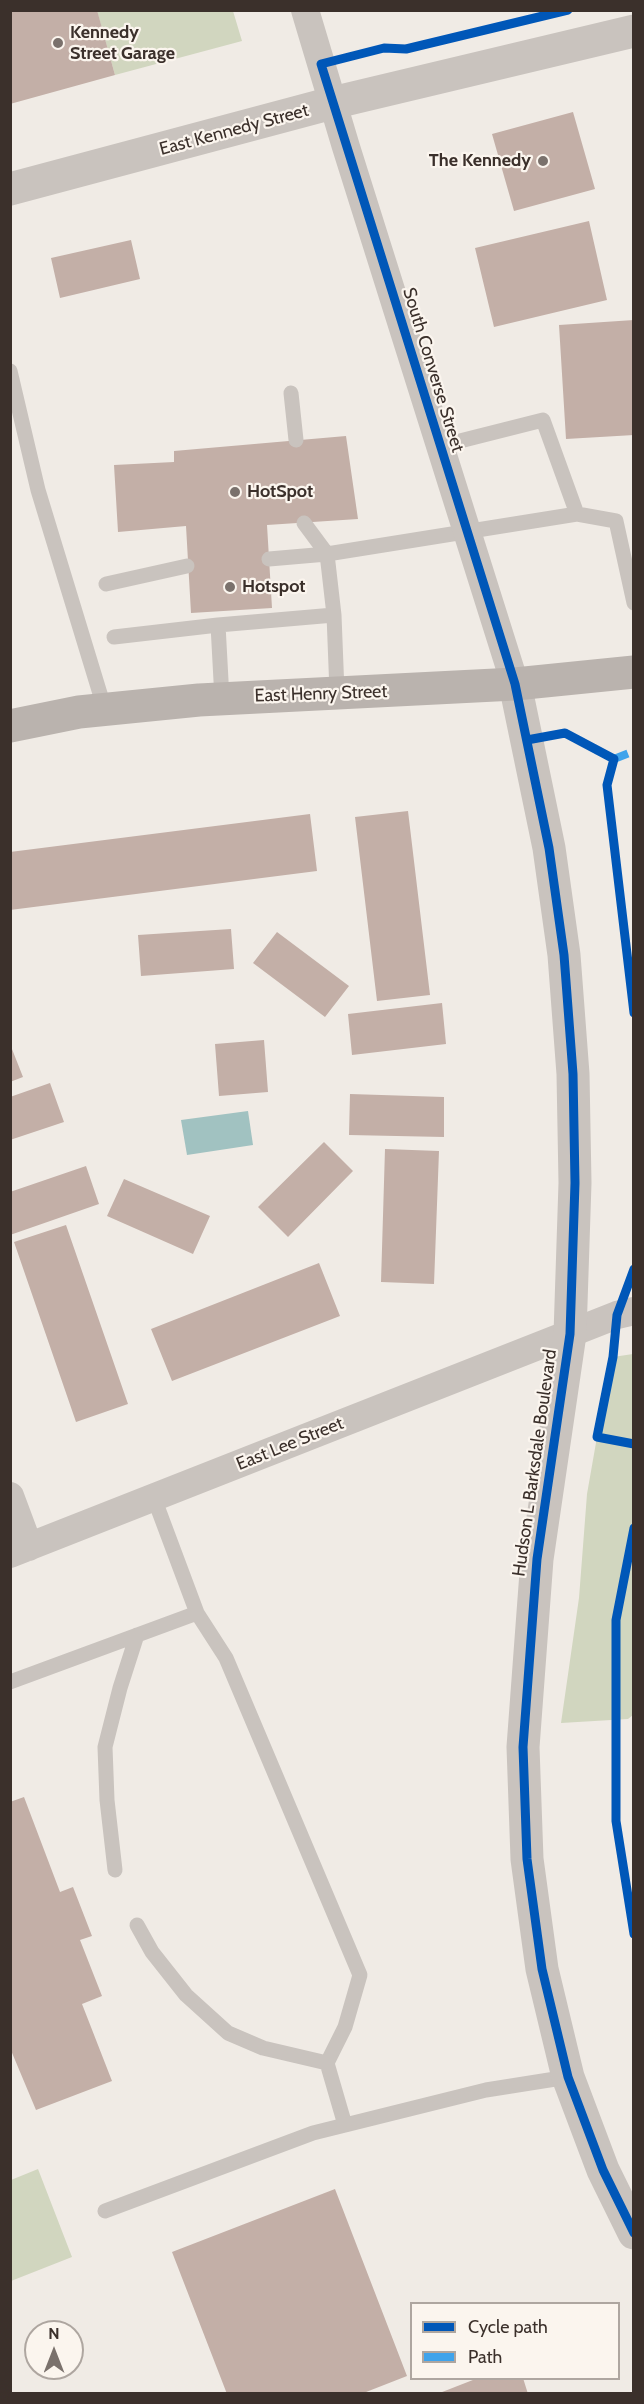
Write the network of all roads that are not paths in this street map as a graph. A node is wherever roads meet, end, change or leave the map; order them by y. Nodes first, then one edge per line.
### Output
1 (305, 10) edge
2 (633, 31) edge
3 (332, 103) junction
4 (10, 189) edge
5 (10, 371) edge
6 (291, 393) dead end
7 (296, 440) dead end
8 (440, 446) junction
9 (577, 514) junction
10 (304, 523) dead end
11 (467, 532) junction
12 (327, 554) junction
13 (269, 559) dead end
14 (187, 566) dead end
15 (106, 584) dead end
16 (633, 603) edge
17 (334, 615) junction
18 (218, 625) junction
19 (114, 637) dead end
20 (633, 672) edge
21 (515, 684) junction
22 (337, 692) junction
23 (222, 699) junction
24 (105, 710) junction
25 (10, 726) edge
26 (633, 1311) edge
27 (570, 1334) junction
28 (10, 1496) edge
29 (154, 1498) junction
30 (20, 1550) edge
31 (197, 1613) junction
32 (137, 1635) junction
33 (10, 1682) edge
34 (114, 1869) dead end
35 (137, 1925) dead end
36 (327, 2063) junction
37 (568, 2077) junction
38 (345, 2125) junction
39 (105, 2211) dead end
40 (633, 2234) edge

1 - 3 street, South Converse Street
2 - 3 street, East Kennedy Street
3 - 4 street, East Kennedy Street
3 - 8 street, South Converse Street
5 - 24 lane
6 - 7 lane
8 - 9 lane
8 - 11 street, South Converse Street
9 - 11 lane
9 - 16 lane
10 - 12 lane
11 - 12 lane
11 - 21 street, South Converse Street
12 - 13 lane
12 - 17 lane
14 - 15 lane
17 - 18 lane
17 - 22 lane
18 - 19 lane
18 - 23 lane
20 - 21 main road, East Henry Street
21 - 22 main road, East Henry Street
21 - 27 street, Hudson L Barksdale Boulevard
22 - 23 main road, East Henry Street
23 - 24 main road, East Henry Street
24 - 25 main road, East Henry Street
26 - 27 street
27 - 29 street, East Lee Street
27 - 37 street, Hudson L Barksdale Boulevard
28 - 30 street
29 - 30 street, East Lee Street
29 - 31 lane
31 - 32 lane
31 - 36 lane
32 - 33 lane
32 - 34 lane
35 - 36 lane
36 - 38 lane
37 - 38 lane
37 - 40 street, Hudson L Barksdale Boulevard
38 - 39 lane

